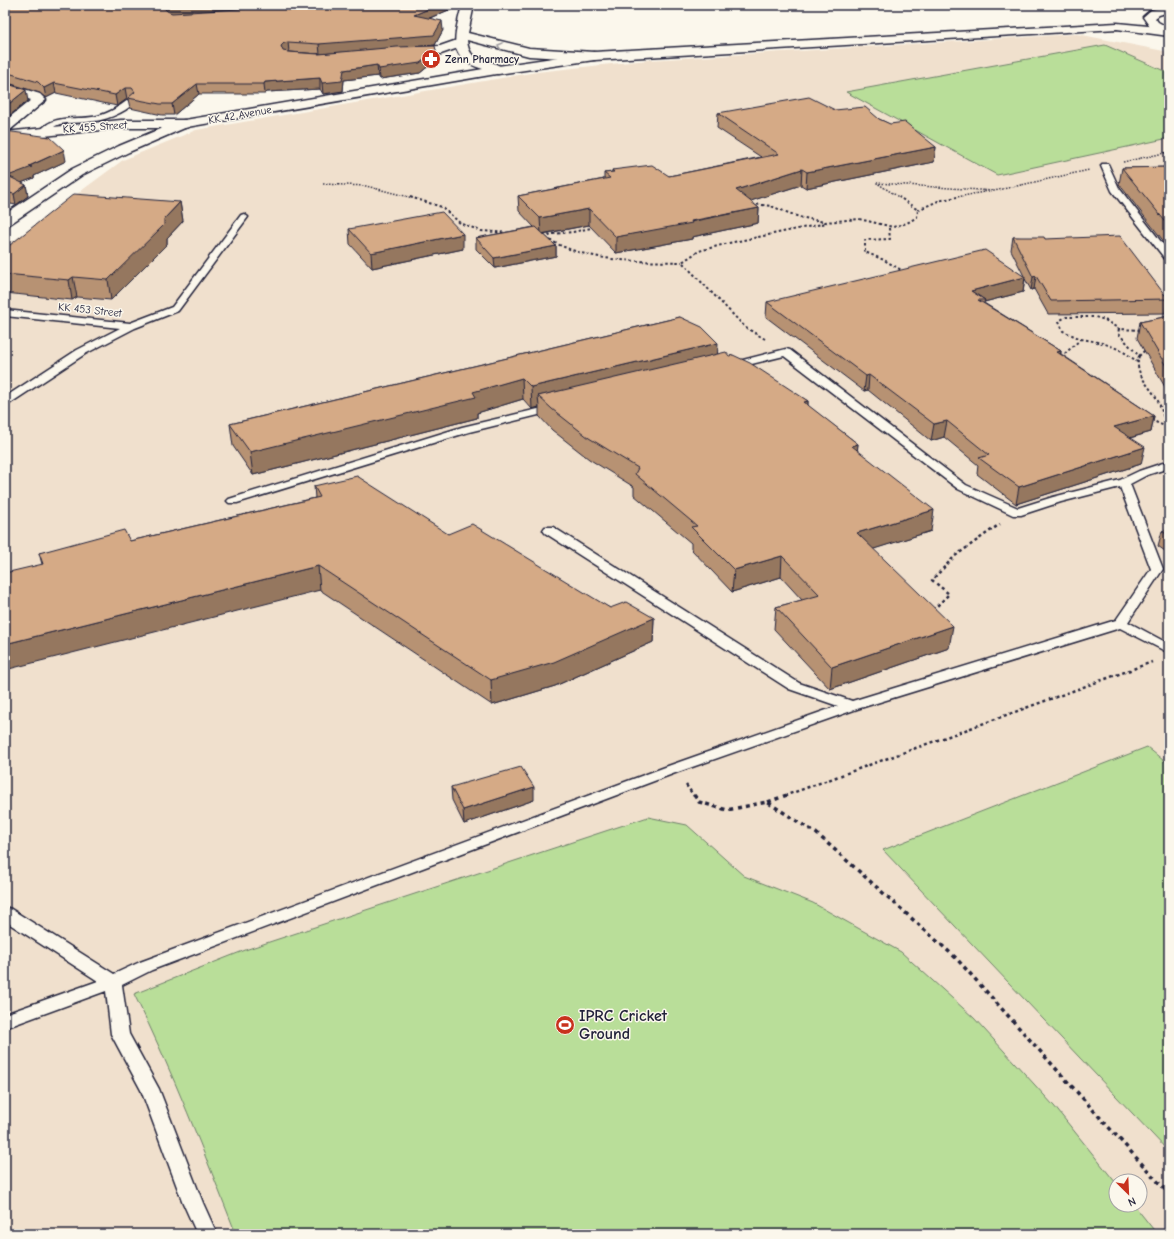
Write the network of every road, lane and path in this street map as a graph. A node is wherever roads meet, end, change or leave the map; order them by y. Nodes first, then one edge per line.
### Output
1 (468, 5) edge
2 (1166, 5) edge
3 (1169, 9) edge
4 (1155, 12) junction
5 (1116, 26) junction
6 (1169, 32) edge
7 (457, 49) junction
8 (398, 52) edge
9 (594, 56) junction
10 (498, 70) junction
11 (432, 81) junction
12 (5, 87) edge
13 (131, 102) edge
14 (184, 124) junction
15 (5, 127) edge
16 (44, 131) junction
17 (5, 136) edge
18 (1169, 152) edge
19 (1105, 166) junction
20 (323, 184) dead end
21 (994, 191) junction
22 (745, 204) edge
23 (918, 210) junction
24 (244, 217) dead end
25 (5, 221) edge
26 (829, 222) junction
27 (602, 226) edge
28 (889, 228) junction
29 (511, 233) edge
30 (538, 235) edge
31 (552, 235) junction
32 (1169, 258) edge
33 (682, 262) junction
34 (908, 272) edge
35 (5, 313) edge
36 (131, 326) junction
37 (1119, 329) junction
38 (1142, 330) edge
39 (1082, 339) junction
40 (1149, 346) edge
41 (786, 352) junction
42 (1139, 356) junction
43 (1066, 361) edge
44 (1137, 362) junction
45 (718, 369) edge
46 (5, 402) edge
47 (565, 405) edge
48 (1146, 417) edge
49 (1168, 428) edge
50 (1169, 464) edge
51 (1124, 483) junction
52 (233, 502) dead end
53 (1017, 512) junction
54 (549, 530) dead end
55 (930, 612) edge
56 (1121, 623) junction
57 (1169, 649) edge
58 (1154, 661) dead end
59 (852, 706) junction
60 (673, 769) junction
61 (768, 802) junction
62 (5, 913) edge
63 (113, 982) junction
64 (5, 1021) edge
65 (1169, 1194) edge
66 (207, 1234) edge

1 - 7 street
2 - 3 highway
3 - 4 street
4 - 5 street
4 - 6 street
5 - 6 street
5 - 9 street
7 - 8 street
9 -> 7 street
7 - 10 street
7 - 11 street
9 - 10 street, KK 42 Avenue
10 - 11 street, KK 42 Avenue
11 - 14 street, KK 42 Avenue
12 - 15 street
13 - 16 lane
14 - 16 street, KK 455 Street
14 - 25 street, KK 42 Avenue
16 - 17 street, KK 455 Street
18 - 19 path
19 - 21 path
19 - 32 lane
20 - 29 path
21 - 23 path
21 - 23 path
22 - 26 path
23 - 28 path
24 - 36 lane, KK 453 Street
26 - 28 path
26 - 33 path
27 - 31 path
28 - 34 path
30 - 31 path
31 - 33 path
33 - 41 path
35 - 36 lane, KK 453 Street
36 - 46 lane
37 - 38 path
37 - 39 path
37 - 42 path
39 - 43 path
39 - 44 path
40 - 42 path
41 - 45 lane
41 - 53 lane
42 - 44 path
44 - 49 path
47 - 52 lane
48 - 49 path
50 - 51 lane
51 - 53 lane
51 - 56 lane
53 - 55 path
54 - 59 lane
56 - 57 lane
56 - 59 lane
58 - 61 path
59 - 60 lane
60 - 61 path
60 - 63 lane
61 - 65 path
62 - 63 lane
63 - 64 lane
63 - 66 lane

